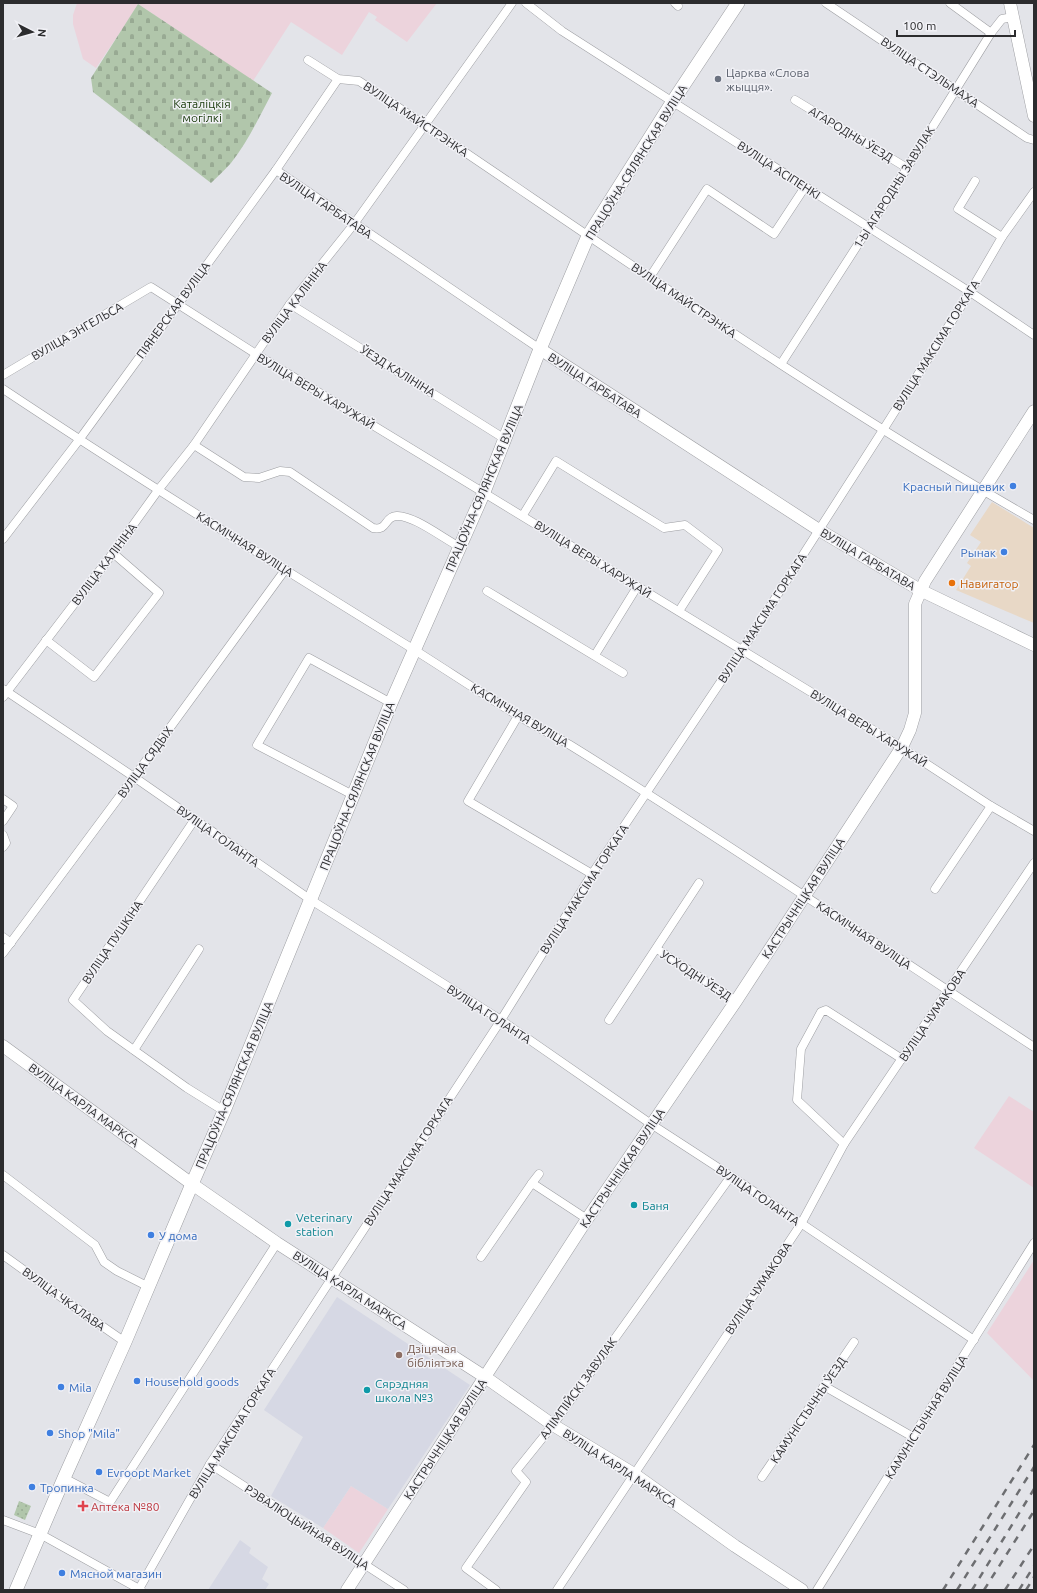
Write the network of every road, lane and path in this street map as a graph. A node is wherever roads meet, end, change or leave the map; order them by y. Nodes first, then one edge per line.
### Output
1 (512, 3) edge
2 (526, 3) edge
3 (738, 3) edge
4 (826, 3) edge
5 (950, 3) edge
6 (1010, 3) edge
7 (1013, 17) junction
8 (991, 33) junction
9 (308, 60) dead end
10 (338, 79) junction
11 (955, 90) junction
12 (795, 100) dead end
13 (673, 101) junction
14 (1034, 116) edge
15 (426, 125) junction
16 (1034, 140) edge
17 (907, 168) junction
18 (276, 170) junction
19 (975, 181) dead end
20 (805, 187) junction
21 (1034, 192) edge
22 (354, 224) junction
23 (868, 228) junction
24 (588, 236) junction
25 (1002, 237) junction
26 (650, 277) junction
27 (151, 287) joint
28 (970, 292) junction
29 (177, 304) junction
30 (290, 304) junction
31 (1034, 335) edge
32 (540, 349) junction
33 (256, 354) junction
34 (781, 364) junction
35 (3, 375) edge
36 (3, 389) edge
37 (1034, 412) edge
38 (883, 430) junction
39 (505, 439) junction
40 (79, 440) junction
41 (194, 445) junction
42 (159, 490) junction
43 (983, 490) junction
44 (484, 492) junction
45 (523, 515) junction
46 (1034, 520) edge
47 (819, 530) junction
48 (3, 539) edge
49 (460, 547) junction
50 (113, 553) junction
51 (285, 570) junction
52 (637, 587) junction
53 (920, 590) junction
54 (487, 591) dead end
55 (679, 611) junction
56 (46, 640) junction
57 (1034, 645) edge
58 (414, 650) junction
59 (742, 650) junction
60 (595, 655) junction
61 (623, 673) dead end
62 (4, 693) edge
63 (390, 703) junction
64 (518, 716) junction
65 (902, 748) junction
66 (134, 777) junction
67 (646, 793) junction
68 (353, 795) junction
69 (3, 799) edge
70 (991, 806) junction
71 (195, 819) junction
72 (3, 821) edge
73 (1034, 832) edge
74 (3, 835) edge
75 (3, 848) edge
76 (1034, 863) edge
77 (592, 874) junction
78 (699, 883) dead end
79 (935, 889) dead end
80 (804, 895) junction
81 (311, 900) junction
82 (3, 937) edge
83 (10, 943) junction
84 (200, 949) dead end
85 (657, 949) junction
86 (3, 953) edge
87 (949, 991) junction
88 (736, 1001) junction
89 (501, 1020) junction
90 (609, 1020) dead end
91 (1034, 1047) edge
92 (134, 1050) junction
93 (6, 1052) edge
94 (902, 1059) junction
95 (224, 1111) junction
96 (651, 1124) junction
97 (844, 1144) junction
98 (539, 1174) dead end
99 (3, 1175) edge
100 (731, 1176) junction
101 (532, 1183) junction
102 (192, 1184) junction
103 (587, 1219) junction
104 (801, 1224) junction
105 (277, 1243) junction
106 (1034, 1243) edge
107 (3, 1255) edge
108 (481, 1257) dead end
109 (332, 1278) junction
110 (149, 1286) junction
111 (974, 1340) junction
112 (126, 1342) junction
113 (854, 1342) dead end
114 (485, 1377) junction
115 (824, 1386) junction
116 (553, 1425) junction
117 (913, 1437) junction
118 (210, 1464) junction
119 (634, 1474) junction
120 (762, 1477) dead end
121 (64, 1478) junction
122 (3, 1520) edge
123 (40, 1534) junction
124 (364, 1563) junction
125 (140, 1589) edge
126 (16, 1590) edge
127 (347, 1590) edge
128 (404, 1590) edge
129 (496, 1590) edge
130 (557, 1590) edge
131 (802, 1590) edge
132 (817, 1590) edge

1 - 15 street, ВУЛІЦА КАЛІНІНА
2 - 13 street, ВУЛІЦА АСІПЕНКІ
3 - 13 main road, ПРАЦОЎНА-СЯЛЯНСКАЯ ВУЛІЦА
4 - 11 street, ВУЛІЦА СТЭЛЬМАХА
5 - 8 street
6 - 7 street
7 - 8 street, 1-Ы АГАРОДНЫ ЗАВУЛАК
7 - 14 street
8 - 11 street, 1-Ы АГАРОДНЫ ЗАВУЛАК
9 - 10 street
10 - 15 street, ВУЛІЦА МАЙСТРЭНКА
10 - 18 street, ПІЯНЕРСКАЯ ВУЛІЦА
11 - 16 street, ВУЛІЦА СТЭЛЬМАХА
11 - 17 street, 1-Ы АГАРОДНЫ ЗАВУЛАК
12 - 17 street, АГАРОДНЫ ЎЕЗД
13 - 20 street, ВУЛІЦА АСІПЕНКІ
13 - 24 main road, ПРАЦОЎНА-СЯЛЯНСКАЯ ВУЛІЦА
15 - 22 street, ВУЛІЦА КАЛІНІНА
15 - 24 street, ВУЛІЦА МАЙСТРЭНКА
17 - 23 street, 1-Ы АГАРОДНЫ ЗАВУЛАК
18 - 22 street, ВУЛІЦА ГАРБАТАВА
18 - 29 street, ПІЯНЕРСКАЯ ВУЛІЦА
19 - 25 street
20 - 23 street, ВУЛІЦА АСІПЕНКІ
20 - 26 street
21 - 25 street, ВУЛІЦА МАКСІМА ГОРКАГА
22 - 30 street, ВУЛІЦА КАЛІНІНА
22 - 32 street, ВУЛІЦА ГАРБАТАВА
23 - 28 street, ВУЛІЦА АСІПЕНКІ
23 - 34 street, 1-Ы АГАРОДНЫ ЗАВУЛАК
24 - 26 street, ВУЛІЦА МАЙСТРЭНКА
24 - 32 main road, ПРАЦОЎНА-СЯЛЯНСКАЯ ВУЛІЦА
25 - 28 street, ВУЛІЦА МАКСІМА ГОРКАГА
26 - 34 street, ВУЛІЦА МАЙСТРЭНКА
27 - 29 street, ВУЛІЦА ВЕРЫ ХАРУЖАЙ
27 - 35 street, ВУЛІЦА ЭНГЕЛЬСА
28 - 31 street, ВУЛІЦА АСІПЕНКІ
28 - 38 street, ВУЛІЦА МАКСІМА ГОРКАГА
29 - 33 street, ВУЛІЦА ВЕРЫ ХАРУЖАЙ
29 - 40 street, ПІЯНЕРСКАЯ ВУЛІЦА
30 - 33 street, ВУЛІЦА КАЛІНІНА
30 - 39 street, ЎЕЗД КАЛІНІНА
32 - 39 main road, ПРАЦОЎНА-СЯЛЯНСКАЯ ВУЛІЦА
32 - 47 street, ВУЛІЦА ГАРБАТАВА
33 - 41 street, ВУЛІЦА КАЛІНІНА
33 - 44 street, ВУЛІЦА ВЕРЫ ХАРУЖАЙ
34 - 38 street, ВУЛІЦА МАЙСТРЭНКА
36 - 40 street, КАСМІЧНАЯ ВУЛІЦА
37 - 43 street, КАСТРЫЧНІЦКАЯ ВУЛІЦА
38 - 43 street, ВУЛІЦА МАЙСТРЭНКА
38 - 47 street, ВУЛІЦА МАКСІМА ГОРКАГА
39 - 44 main road, ПРАЦОЎНА-СЯЛЯНСКАЯ ВУЛІЦА
40 - 42 street, КАСМІЧНАЯ ВУЛІЦА
40 - 48 street, ПІЯНЕРСКАЯ ВУЛІЦА
41 - 42 street, ВУЛІЦА КАЛІНІНА
41 - 49 street
42 - 50 street, ВУЛІЦА КАЛІНІНА
42 - 51 street, КАСМІЧНАЯ ВУЛІЦА
43 - 46 street, ВУЛІЦА МАЙСТРЭНКА
43 - 53 street, КАСТРЫЧНІЦКАЯ ВУЛІЦА
44 - 45 street, ВУЛІЦА ВЕРЫ ХАРУЖАЙ
44 - 49 main road, ПРАЦОЎНА-СЯЛЯНСКАЯ ВУЛІЦА
45 - 52 street, ВУЛІЦА ВЕРЫ ХАРУЖАЙ
45 - 55 street
47 - 53 street, ВУЛІЦА ГАРБАТАВА
47 - 59 street, ВУЛІЦА МАКСІМА ГОРКАГА
49 - 58 main road, ПРАЦОЎНА-СЯЛЯНСКАЯ ВУЛІЦА
50 - 56 street, ВУЛІЦА КАЛІНІНА
50 - 56 street
51 - 58 street, КАСМІЧНАЯ ВУЛІЦА
51 - 66 street, ВУЛІЦА СЯДЫХ
52 - 55 street, ВУЛІЦА ВЕРЫ ХАРУЖАЙ
52 - 60 street
53 - 57 street, ВУЛІЦА ГАРБАТАВА
53 - 65 street, КАСТРЫЧНІЦКАЯ ВУЛІЦА
54 - 60 street
55 - 59 street, ВУЛІЦА ВЕРЫ ХАРУЖАЙ
56 - 62 street, ВУЛІЦА КАЛІНІНА
58 - 63 main road, ПРАЦОЎНА-СЯЛЯНСКАЯ ВУЛІЦА
58 - 64 street, КАСМІЧНАЯ ВУЛІЦА
59 - 65 street, ВУЛІЦА ВЕРЫ ХАРУЖАЙ
59 - 67 street, ВУЛІЦА МАКСІМА ГОРКАГА
60 - 61 street
62 - 66 street, ВУЛІЦА ГОЛАНТА
63 - 68 main road, ПРАЦОЎНА-СЯЛЯНСКАЯ ВУЛІЦА
63 - 68 street
64 - 67 street, КАСМІЧНАЯ ВУЛІЦА
64 - 77 street
65 - 70 street, ВУЛІЦА ВЕРЫ ХАРУЖАЙ
65 - 80 street, КАСТРЫЧНІЦКАЯ ВУЛІЦА
66 - 71 street, ВУЛІЦА ГОЛАНТА
66 - 83 street, ВУЛІЦА СЯДЫХ
67 - 77 street, ВУЛІЦА МАКСІМА ГОРКАГА
67 - 80 street, КАСМІЧНАЯ ВУЛІЦА
68 - 81 main road, ПРАЦОЎНА-СЯЛЯНСКАЯ ВУЛІЦА
69 - 72 street
70 - 73 street, ВУЛІЦА ВЕРЫ ХАРУЖАЙ
70 - 79 street
71 - 81 street, ВУЛІЦА ГОЛАНТА
71 - 92 street, ВУЛІЦА ПУШКІНА
74 - 75 street
76 - 87 street, ВУЛІЦА ЧУМАКОВА
77 - 89 street, ВУЛІЦА МАКСІМА ГОРКАГА
78 - 85 street, УСХОДНІ ЎЕЗД
80 - 87 street, КАСМІЧНАЯ ВУЛІЦА
80 - 88 street, КАСТРЫЧНІЦКАЯ ВУЛІЦА
81 - 89 street, ВУЛІЦА ГОЛАНТА
81 - 95 main road, ПРАЦОЎНА-СЯЛЯНСКАЯ ВУЛІЦА
82 - 83 street
83 - 86 street, ВУЛІЦА СЯДЫХ
84 - 92 street
85 - 88 street, УСХОДНІ ЎЕЗД
85 - 90 street, УСХОДНІ ЎЕЗД
87 - 91 street, КАСМІЧНАЯ ВУЛІЦА
87 - 94 street, ВУЛІЦА ЧУМАКОВА
88 - 96 street, КАСТРЫЧНІЦКАЯ ВУЛІЦА
89 - 96 street, ВУЛІЦА ГОЛАНТА
89 - 109 street, ВУЛІЦА МАКСІМА ГОРКАГА
92 - 95 street, ВУЛІЦА ПУШКІНА
93 - 102 street, ВУЛІЦА КАРЛА МАРКСА
94 - 97 street, ВУЛІЦА ЧУМАКОВА
94 - 97 street
95 - 102 main road, ПРАЦОЎНА-СЯЛЯНСКАЯ ВУЛІЦА
96 - 100 street, ВУЛІЦА ГОЛАНТА
96 - 103 street, КАСТРЫЧНІЦКАЯ ВУЛІЦА
97 - 104 street, ВУЛІЦА ЧУМАКОВА
98 - 101 street
99 - 110 street
100 - 104 street, ВУЛІЦА ГОЛАНТА
100 - 116 street, АЛІМПІЙСКІ ЗАВУЛАК
101 - 103 street
101 - 108 street
102 - 105 street, ВУЛІЦА КАРЛА МАРКСА
102 - 110 main road, ПРАЦОЎНА-СЯЛЯНСКАЯ ВУЛІЦА
103 - 114 street, КАСТРЫЧНІЦКАЯ ВУЛІЦА
104 - 111 street, ВУЛІЦА ГОЛАНТА
104 - 119 street, ВУЛІЦА ЧУМАКОВА
105 - 109 street, ВУЛІЦА КАРЛА МАРКСА
105 - 121 street
106 - 111 street, КАМУНІСТЫЧНАЯ ВУЛІЦА
107 - 112 street, ВУЛІЦА ЧКАЛАВА
109 - 114 street, ВУЛІЦА КАРЛА МАРКСА
109 - 118 street, ВУЛІЦА МАКСІМА ГОРКАГА
110 - 112 main road, ПРАЦОЎНА-СЯЛЯНСКАЯ ВУЛІЦА
111 - 117 street, КАМУНІСТЫЧНАЯ ВУЛІЦА
112 - 121 main road, ПРАЦОЎНА-СЯЛЯНСКАЯ ВУЛІЦА
113 - 115 street, КАМУНІСТЫЧНЫ ЎЕЗД
114 - 116 street, ВУЛІЦА КАРЛА МАРКСА
114 - 124 street, КАСТРЫЧНІЦКАЯ ВУЛІЦА
115 - 117 street
115 - 120 street, КАМУНІСТЫЧНЫ ЎЕЗД
116 - 119 street, ВУЛІЦА КАРЛА МАРКСА
116 - 129 street, АЛІМПІЙСКІ ЗАВУЛАК
117 - 132 street, КАМУНІСТЫЧНАЯ ВУЛІЦА
118 - 124 street, РЭВАЛЮЦЫЙНАЯ ВУЛІЦА
118 - 125 street, ВУЛІЦА МАКСІМА ГОРКАГА
119 - 130 street, ВУЛІЦА ЧУМАКОВА
119 - 131 street, ВУЛІЦА КАРЛА МАРКСА
121 - 123 main road, ПРАЦОЎНА-СЯЛЯНСКАЯ ВУЛІЦА
122 - 123 street
123 - 125 street
123 - 126 main road, ПРАЦОЎНА-СЯЛЯНСКАЯ ВУЛІЦА
124 - 127 street, КАСТРЫЧНІЦКАЯ ВУЛІЦА
124 - 128 street, РЭВАЛЮЦЫЙНАЯ ВУЛІЦА

